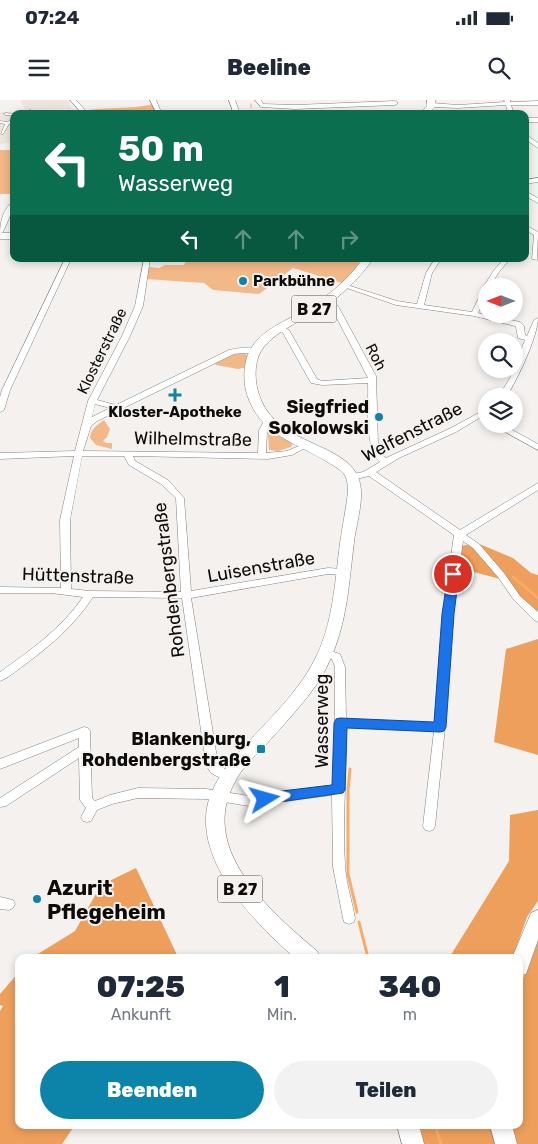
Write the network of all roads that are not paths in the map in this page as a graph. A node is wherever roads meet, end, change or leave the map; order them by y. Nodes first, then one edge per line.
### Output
1 (258, 100) edge
2 (302, 100) edge
3 (508, 101) edge
4 (395, 103) dead end
5 (431, 103) edge
6 (538, 103) edge
7 (300, 107) junction
8 (456, 107) junction
9 (299, 110) edge
10 (459, 110) edge
11 (6, 114) dead end
12 (10, 114) edge
13 (0, 122) edge
14 (10, 122) edge
15 (6, 124) junction
16 (10, 126) edge
17 (2, 133) dead end
18 (10, 206) edge
19 (0, 232) edge
20 (537, 234) edge
21 (536, 259) edge
22 (67, 262) edge
23 (146, 262) edge
24 (366, 262) edge
25 (436, 262) edge
26 (504, 262) edge
27 (492, 278) edge
28 (344, 286) junction
29 (326, 300) junction
30 (420, 306) junction
31 (478, 306) edge
32 (474, 314) junction
33 (538, 320) edge
34 (281, 328) junction
35 (528, 339) junction
36 (255, 351) junction
37 (373, 380) junction
38 (508, 388) edge
39 (3, 391) edge
40 (92, 401) junction
41 (117, 408) junction
42 (0, 410) edge
43 (478, 419) edge
44 (267, 423) junction
45 (87, 425) junction
46 (512, 433) edge
47 (306, 445) junction
48 (538, 447) edge
49 (78, 453) junction
50 (129, 454) junction
51 (0, 456) edge
52 (262, 456) junction
53 (385, 462) junction
54 (371, 473) junction
55 (352, 477) junction
56 (538, 486) edge
57 (459, 535) junction
58 (343, 572) junction
59 (0, 590) edge
60 (66, 591) junction
61 (90, 594) junction
62 (186, 595) junction
63 (538, 618) edge
64 (325, 653) junction
65 (0, 677) edge
66 (340, 723) junction
67 (440, 727) junction
68 (84, 750) junction
69 (0, 764) edge
70 (228, 777) junction
71 (339, 790) junction
72 (219, 796) junction
73 (2, 802) dead end
74 (430, 826) dead end
75 (349, 918) dead end
76 (538, 918) edge
77 (305, 954) edge
78 (523, 954) edge
79 (409, 1129) edge
80 (502, 1129) edge
81 (413, 1144) edge
82 (506, 1144) edge

1 - 7 street
2 - 7 street
3 - 6 street
3 - 8 street
4 - 7 street
5 - 8 street
7 - 9 street
8 - 10 street
11 - 12 street
13 - 15 street
14 - 15 street
15 - 16 street
15 - 17 street
18 - 19 street
20 - 21 street
22 - 39 street
23 - 40 street, Klosterstraße
24 - 28 main road, B 27
25 - 30 street
26 - 27 street
28 - 29 main road, B 27
28 - 30 street
29 - 34 main road, B 27
29 - 37 street, Roh
30 - 32 street
31 - 32 street
32 - 35 street
33 - 35 street
34 - 36 main road, B 27
34 - 37 street
35 - 38 street
36 - 41 street
36 - 44 main road
37 - 53 street, Roh
39 - 42 street
40 - 41 street
40 - 45 street, Klosterstraße
41 - 45 street
43 - 53 street, Welfenstraße
44 - 47 main road
44 - 52 street
45 - 49 street, Klosterstraße
46 - 48 street
47 - 52 street, Wilhelmstraße
47 - 55 main road
49 - 50 street, Wilhelmstraße
49 - 51 street, Wilhelmstraße
49 - 60 street, Klosterstraße
50 - 52 street, Wilhelmstraße
50 - 62 street, Rohdenbergstraße
53 - 54 street, Welfenstraße
54 - 55 street, Welfenstraße
54 - 57 street
55 - 58 main road, B 27
56 - 57 street
57 - 63 street
57 - 67 street
58 - 62 street, Luisenstraße
58 - 64 main road, B 27
59 - 60 street, Hüttenstraße
60 - 61 street, Hüttenstraße
61 - 62 street, Hüttenstraße
61 - 65 street
62 - 70 street, Rohdenbergstraße
64 - 66 street, Wasserweg
64 - 70 main road, B 27
66 - 67 street
66 - 71 street, Wasserweg
67 - 74 street
68 - 69 street
68 - 72 street
68 - 73 street
70 - 72 main road, B 27
71 - 72 street
71 - 75 street, Wasserweg
72 - 77 main road, B 27
76 - 78 main road
79 - 81 main road
80 - 82 main road

